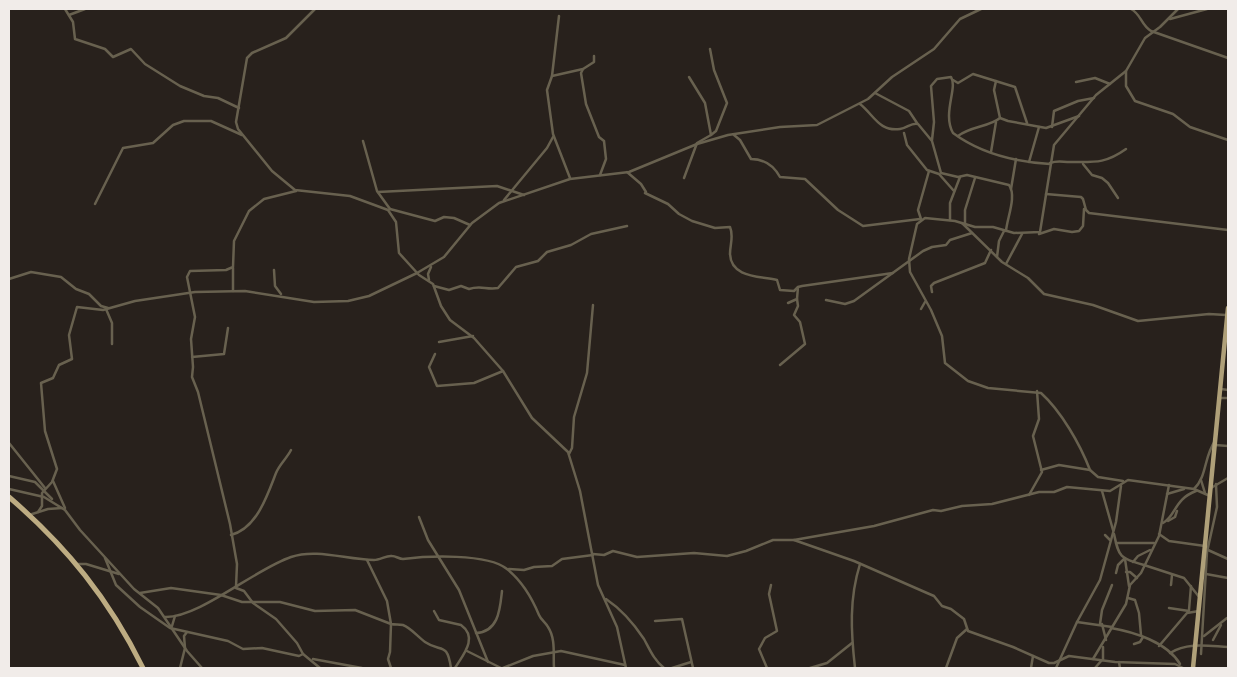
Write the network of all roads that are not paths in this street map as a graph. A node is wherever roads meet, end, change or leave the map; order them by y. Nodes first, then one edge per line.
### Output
1 (65, 9) edge
2 (85, 9) edge
3 (315, 9) edge
4 (982, 9) edge
5 (1131, 9) edge
6 (1178, 9) edge
7 (1207, 9) edge
8 (69, 15) junction
9 (559, 16) dead end
10 (1166, 22) junction
11 (1154, 33) junction
12 (710, 49) dead end
13 (594, 56) dead end
14 (1228, 58) edge
15 (583, 69) junction
16 (574, 71) junction
17 (1126, 71) junction
18 (582, 74) junction
19 (552, 76) junction
20 (689, 77) dead end
21 (953, 80) junction
22 (996, 80) junction
23 (1076, 82) dead end
24 (1110, 84) junction
25 (875, 93) junction
26 (1094, 98) junction
27 (860, 104) junction
28 (239, 108) junction
29 (1079, 116) junction
30 (1000, 118) junction
31 (996, 122) junction
32 (917, 123) junction
33 (1027, 124) junction
34 (1040, 127) junction
35 (1052, 127) junction
36 (904, 133) dead end
37 (733, 134) junction
38 (243, 135) junction
39 (711, 135) junction
40 (958, 136) junction
41 (554, 137) junction
42 (1228, 140) edge
43 (363, 141) dead end
44 (932, 141) junction
45 (697, 144) junction
46 (1126, 149) dead end
47 (991, 152) junction
48 (1016, 159) junction
49 (1029, 162) junction
50 (1050, 163) junction
51 (1082, 163) junction
52 (929, 171) junction
53 (626, 172) junction
54 (600, 175) junction
55 (960, 177) junction
56 (975, 177) junction
57 (684, 178) dead end
58 (570, 179) junction
59 (1011, 189) junction
60 (298, 191) junction
61 (512, 191) junction
62 (954, 191) junction
63 (378, 192) junction
64 (1046, 194) junction
65 (524, 195) junction
66 (1118, 198) dead end
67 (503, 202) junction
68 (94, 204) dead end
69 (1085, 208) junction
70 (390, 209) junction
71 (394, 217) junction
72 (920, 219) junction
73 (950, 220) junction
74 (961, 223) junction
75 (965, 224) junction
76 (470, 225) junction
77 (627, 226) dead end
78 (1228, 230) edge
79 (1005, 231) junction
80 (972, 233) junction
81 (1022, 234) junction
82 (1035, 234) junction
83 (991, 250) junction
84 (997, 257) junction
85 (909, 261) junction
86 (433, 264) junction
87 (1006, 264) junction
88 (233, 267) junction
89 (274, 270) dead end
90 (417, 273) junction
91 (894, 273) junction
92 (9, 279) edge
93 (430, 282) junction
94 (434, 286) junction
95 (798, 287) junction
96 (233, 291) junction
97 (192, 292) junction
98 (932, 292) dead end
99 (282, 295) junction
100 (797, 299) junction
101 (826, 300) dead end
102 (926, 302) junction
103 (788, 303) dead end
104 (593, 305) dead end
105 (1228, 308) edge
106 (107, 309) junction
107 (921, 309) dead end
108 (1228, 315) edge
109 (1228, 322) edge
110 (228, 328) dead end
111 (473, 336) junction
112 (439, 342) dead end
113 (112, 344) dead end
114 (1227, 344) edge
115 (435, 354) dead end
116 (192, 357) junction
117 (780, 365) dead end
118 (503, 371) junction
119 (1221, 389) junction
120 (1228, 390) edge
121 (1038, 391) junction
122 (1220, 398) junction
123 (1228, 398) edge
124 (1216, 442) junction
125 (9, 443) edge
126 (1228, 446) edge
127 (291, 450) dead end
128 (569, 454) junction
129 (1041, 470) junction
130 (1090, 470) junction
131 (9, 476) edge
132 (1228, 478) edge
133 (1201, 480) junction
134 (53, 481) junction
135 (1124, 481) junction
136 (1121, 484) junction
137 (1216, 484) junction
138 (1168, 485) junction
139 (1186, 488) junction
140 (1211, 488) junction
141 (9, 489) edge
142 (45, 489) junction
143 (1196, 490) junction
144 (1102, 491) junction
145 (1205, 493) junction
146 (1167, 494) junction
147 (1029, 495) junction
148 (41, 496) junction
149 (1211, 496) junction
150 (9, 497) edge
151 (54, 502) junction
152 (64, 509) junction
153 (1177, 511) dead end
154 (38, 512) junction
155 (30, 515) junction
156 (420, 517) dead end
157 (1166, 521) junction
158 (1163, 523) junction
159 (1114, 532) junction
160 (1159, 534) junction
161 (231, 535) junction
162 (1105, 535) dead end
163 (794, 540) junction
164 (1110, 540) junction
165 (1116, 543) junction
166 (1154, 543) junction
167 (1207, 548) junction
168 (1151, 550) junction
169 (593, 555) junction
170 (105, 556) junction
171 (438, 557) junction
172 (366, 559) junction
173 (1125, 559) junction
174 (1228, 559) edge
175 (1133, 562) junction
176 (76, 564) junction
177 (860, 564) junction
178 (1144, 565) junction
179 (507, 568) junction
180 (110, 570) junction
181 (1126, 572) junction
182 (1116, 573) dead end
183 (120, 574) junction
184 (1206, 574) junction
185 (1172, 575) junction
186 (123, 578) junction
187 (1137, 578) junction
188 (1228, 578) edge
189 (115, 582) junction
190 (771, 584) dead end
191 (1112, 585) dead end
192 (1171, 585) dead end
193 (1191, 586) junction
194 (235, 587) junction
195 (1130, 587) junction
196 (502, 591) dead end
197 (140, 593) junction
198 (221, 595) junction
199 (605, 598) junction
200 (1128, 598) junction
201 (1200, 598) junction
202 (253, 603) junction
203 (1169, 608) dead end
204 (434, 610) dead end
205 (1190, 611) junction
206 (1199, 611) junction
207 (175, 616) junction
208 (165, 617) junction
209 (1227, 618) dead end
210 (655, 621) dead end
211 (1077, 622) junction
212 (1221, 623) junction
213 (391, 624) junction
214 (1101, 624) junction
215 (173, 628) junction
216 (1111, 628) junction
217 (1203, 628) junction
218 (967, 629) junction
219 (1209, 631) junction
220 (187, 632) junction
221 (476, 633) junction
222 (1142, 636) junction
223 (1203, 637) junction
224 (1106, 640) junction
225 (1213, 640) dead end
226 (852, 643) junction
227 (1134, 644) dead end
228 (1196, 644) junction
229 (1102, 646) junction
230 (1159, 646) junction
231 (1202, 646) junction
232 (1228, 647) edge
233 (185, 648) junction
234 (468, 651) junction
235 (554, 651) junction
236 (1097, 653) junction
237 (1170, 653) junction
238 (303, 654) junction
239 (1201, 654) dead end
240 (1033, 656) junction
241 (1085, 657) junction
242 (311, 659) junction
243 (1094, 659) junction
244 (1060, 660) junction
245 (1102, 660) junction
246 (488, 662) junction
247 (691, 662) junction
248 (1120, 662) junction
249 (626, 667) edge
250 (1096, 667) edge
251 (1181, 667) edge
252 (144, 668) edge
253 (180, 668) edge
254 (204, 668) edge
255 (320, 668) edge
256 (362, 668) edge
257 (391, 668) edge
258 (453, 668) edge
259 (502, 668) edge
260 (554, 668) edge
261 (664, 668) edge
262 (672, 668) edge
263 (693, 668) edge
264 (767, 668) edge
265 (810, 668) edge
266 (855, 668) edge
267 (946, 668) edge
268 (1031, 668) edge
269 (1056, 668) edge
270 (1120, 668) edge
271 (1193, 668) edge

1 - 8 street
2 - 8 street
3 - 28 street
4 - 25 street
5 - 11 street
6 - 10 street
7 - 10 street
8 - 28 street
9 - 19 street
10 - 11 street
11 - 14 street
11 - 17 street
12 - 39 street
13 - 15 street
15 - 16 street
15 - 18 street
16 - 18 street
16 - 19 street
17 - 24 street
17 - 42 street
18 - 54 street
19 - 41 street
20 - 39 street
21 - 22 street
21 - 40 street
21 - 44 street
22 - 30 street
22 - 33 street
23 - 24 street
24 - 26 street
25 - 27 street
25 - 32 street
26 - 29 street
26 - 35 street
27 - 32 street
27 - 37 street
28 - 38 street
29 - 35 street
29 - 50 street
30 - 31 street
30 - 33 street
31 - 40 street
31 - 47 street
32 - 44 street
33 - 34 street
34 - 35 street
34 - 49 street
36 - 52 street
37 - 45 street
37 - 72 street
38 - 60 street
38 - 68 street
39 - 45 street
40 - 47 street
41 - 58 street
41 - 61 street
43 - 63 street
44 - 55 street
45 - 53 street
45 - 57 street
46 - 51 street
47 - 48 street
48 - 49 street
48 - 59 street
49 - 50 street
50 - 51 street
50 - 64 street
51 - 66 street
52 - 62 street
52 - 72 street
53 - 54 street
53 - 95 street
54 - 58 street
55 - 56 street
55 - 62 street
56 - 59 street
56 - 75 street
58 - 65 street
59 - 79 street
60 - 71 street
60 - 88 street
61 - 63 street
61 - 65 street
61 - 67 street
62 - 73 street
63 - 70 street
64 - 69 street
64 - 82 street
65 - 67 street
67 - 76 street
69 - 78 street
69 - 82 street
70 - 71 street
70 - 76 street
71 - 90 street
72 - 73 street
72 - 85 street
73 - 74 street
74 - 75 street
74 - 80 street
75 - 79 street
76 - 86 street
77 - 94 street
79 - 81 street
79 - 84 street
80 - 83 street
80 - 85 street
81 - 82 street
81 - 87 street
83 - 84 street
83 - 98 street
84 - 87 street
85 - 91 street
85 - 102 street
86 - 90 street
86 - 93 street
87 - 108 street
88 - 96 street
88 - 97 street
89 - 99 street
90 - 93 street
90 - 99 street
91 - 95 street
91 - 101 street
92 - 106 street
93 - 94 street
94 - 111 street
95 - 100 street
96 - 97 street
96 - 99 street
97 - 106 street
97 - 116 street
100 - 103 street
100 - 117 street
102 - 107 street
102 - 121 street
104 - 128 street
105 - 108 main road
106 - 113 street
106 - 134 street
108 - 109 main road
109 - 114 main road
110 - 116 street
111 - 112 street
111 - 118 street
114 - 119 main road
115 - 118 street
116 - 161 street
118 - 128 street
119 - 120 street
119 - 122 main road
121 - 129 street
121 - 130 street
122 - 123 street
122 - 124 main road
124 - 126 street
124 - 133 street
124 - 140 main road
125 - 142 street
127 - 161 street
128 - 169 street
129 - 130 street
129 - 147 street
130 - 135 street
131 - 142 street
132 - 137 street
133 - 143 street
133 - 145 street
134 - 142 street
134 - 152 street
135 - 136 street
135 - 138 street
136 - 144 street
136 - 159 street
137 - 140 street
137 - 167 street
138 - 139 street
138 - 146 street
139 - 143 street
139 - 146 street
140 - 149 main road
141 - 148 street
142 - 148 street
142 - 151 street
143 - 145 street
143 - 157 street
144 - 147 street
144 - 159 street
145 - 149 street
146 - 158 street
147 - 163 street
148 - 151 street
148 - 154 street
149 - 167 main road
150 - 155 highway
151 - 152 street
152 - 154 street
152 - 170 street
153 - 157 street
154 - 155 street
155 - 176 highway
156 - 171 street
157 - 158 street
158 - 160 street
159 - 164 street
159 - 165 street
160 - 166 street
160 - 167 street
161 - 194 street
162 - 164 street
163 - 169 street
163 - 177 street
164 - 211 street
165 - 166 street
165 - 173 street
166 - 168 street
167 - 174 street
167 - 184 street
167 - 201 main road
168 - 175 street
168 - 178 street
169 - 179 street
169 - 199 street
170 - 180 street
170 - 183 street
171 - 172 street
171 - 179 street
171 - 221 street
172 - 194 street
172 - 213 street
173 - 175 street
173 - 181 street
173 - 182 street
175 - 178 street
176 - 180 street
176 - 252 highway
177 - 218 street
177 - 226 street
178 - 185 street
178 - 187 street
179 - 235 street
180 - 183 street
180 - 189 street
181 - 187 street
181 - 195 street
183 - 186 street
184 - 188 street
184 - 217 street
185 - 192 street
185 - 193 street
186 - 189 street
186 - 197 street
187 - 195 street
189 - 215 street
190 - 264 street
191 - 214 street
193 - 201 street
193 - 205 street
194 - 198 street
194 - 202 street
195 - 200 street
196 - 221 street
197 - 198 street
197 - 208 street
198 - 202 street
198 - 207 street
199 - 249 street
199 - 261 street
200 - 216 street
200 - 222 street
201 - 206 main road
202 - 213 street
202 - 238 street
203 - 205 street
204 - 234 street
205 - 206 street
205 - 230 street
206 - 228 main road
207 - 208 street
207 - 215 street
208 - 215 street
209 - 212 street
210 - 247 street
211 - 214 street
211 - 244 street
212 - 219 street
212 - 225 street
213 - 257 street
213 - 258 street
214 - 216 street
214 - 224 street
215 - 220 street
215 - 233 street
216 - 222 street
216 - 224 street
217 - 219 street
217 - 223 street
218 - 240 street
218 - 267 street
219 - 223 street
220 - 233 street
220 - 238 street
221 - 246 street
222 - 227 street
222 - 230 street
223 - 231 street
224 - 229 street
226 - 265 street
226 - 266 street
228 - 231 street
228 - 237 street
228 - 271 main road
229 - 236 street
229 - 245 street
230 - 237 street
231 - 232 street
231 - 239 street
233 - 253 street
233 - 254 street
234 - 246 street
234 - 258 street
235 - 249 street
235 - 259 street
235 - 260 street
236 - 241 street
236 - 243 street
237 - 251 street
238 - 242 street
240 - 244 street
240 - 268 street
241 - 243 street
241 - 244 street
242 - 255 street
242 - 256 street
243 - 245 street
243 - 250 street
244 - 269 street
245 - 248 street
245 - 250 street
246 - 259 street
247 - 262 street
247 - 263 street
248 - 251 street
248 - 270 street

